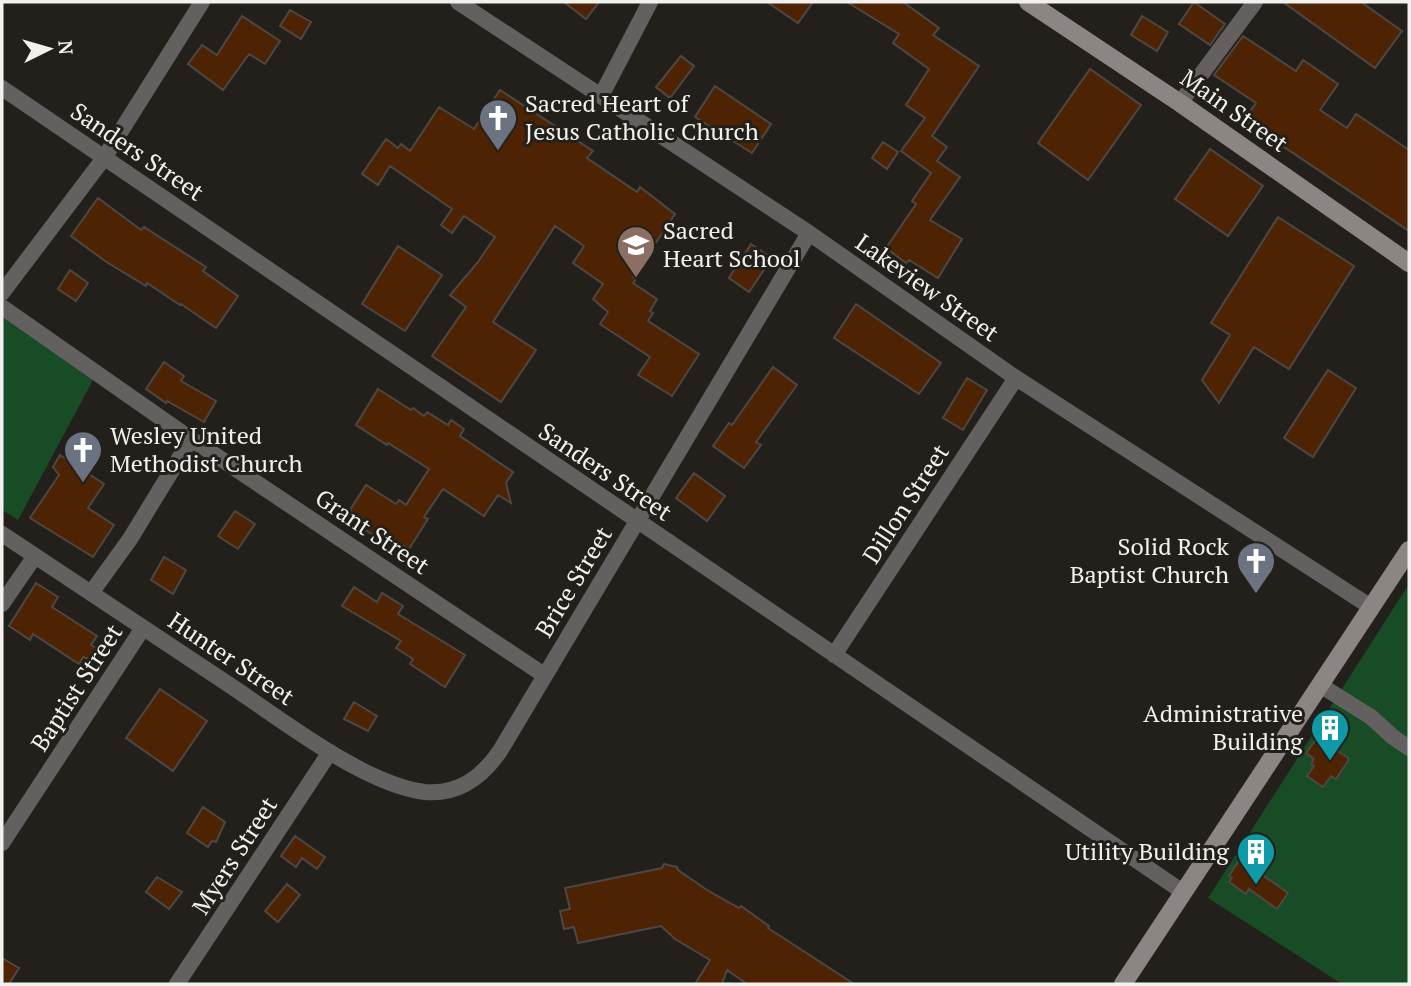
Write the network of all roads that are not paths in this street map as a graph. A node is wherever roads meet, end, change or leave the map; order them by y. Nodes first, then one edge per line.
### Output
1 (202, 2) edge
2 (458, 2) edge
3 (650, 2) edge
4 (1028, 2) edge
5 (1255, 2) edge
6 (2, 88) edge
7 (601, 96) junction
8 (1180, 103) junction
9 (104, 158) junction
10 (809, 233) junction
11 (1409, 264) edge
12 (2, 293) edge
13 (2, 307) edge
14 (1016, 378) junction
15 (191, 439) junction
16 (637, 521) junction
17 (2, 534) edge
18 (1409, 550) edge
19 (35, 556) junction
20 (91, 593) junction
21 (2, 604) edge
22 (1371, 607) junction
23 (143, 628) junction
24 (834, 655) junction
25 (544, 676) junction
26 (1320, 685) junction
27 (1409, 748) edge
28 (330, 752) junction
29 (446, 791) joint
30 (2, 843) edge
31 (1183, 892) junction
32 (177, 984) edge
33 (1122, 984) edge

1 - 9 street
2 - 7 street, Lakeview Street
3 - 7 street
4 - 8 main road, Main Street
5 - 8 street
6 - 9 street, Sanders Street
7 - 10 street, Lakeview Street
8 - 11 main road, Main Street
9 - 12 street
9 - 16 street, Sanders Street
10 - 14 street, Lakeview Street
10 - 16 street, Brice Street
13 - 15 street, Grant Street
14 - 22 street, Lakeview Street
14 - 24 street, Dillon Street
15 - 20 street
15 - 25 street, Grant Street
16 - 24 street, Sanders Street
16 - 25 street, Brice Street
17 - 19 street, Hunter Street
18 - 22 main road
19 - 20 street, Hunter Street
19 - 21 street
20 - 23 street, Hunter Street
22 - 26 main road
23 - 28 street, Hunter Street
23 - 30 street, Baptist Street
24 - 31 street, Sanders Street
25 - 29 street, Brice Street
26 - 27 street
26 - 31 main road
28 - 29 street, Hunter Street
28 - 32 street, Myers Street
31 - 33 main road

